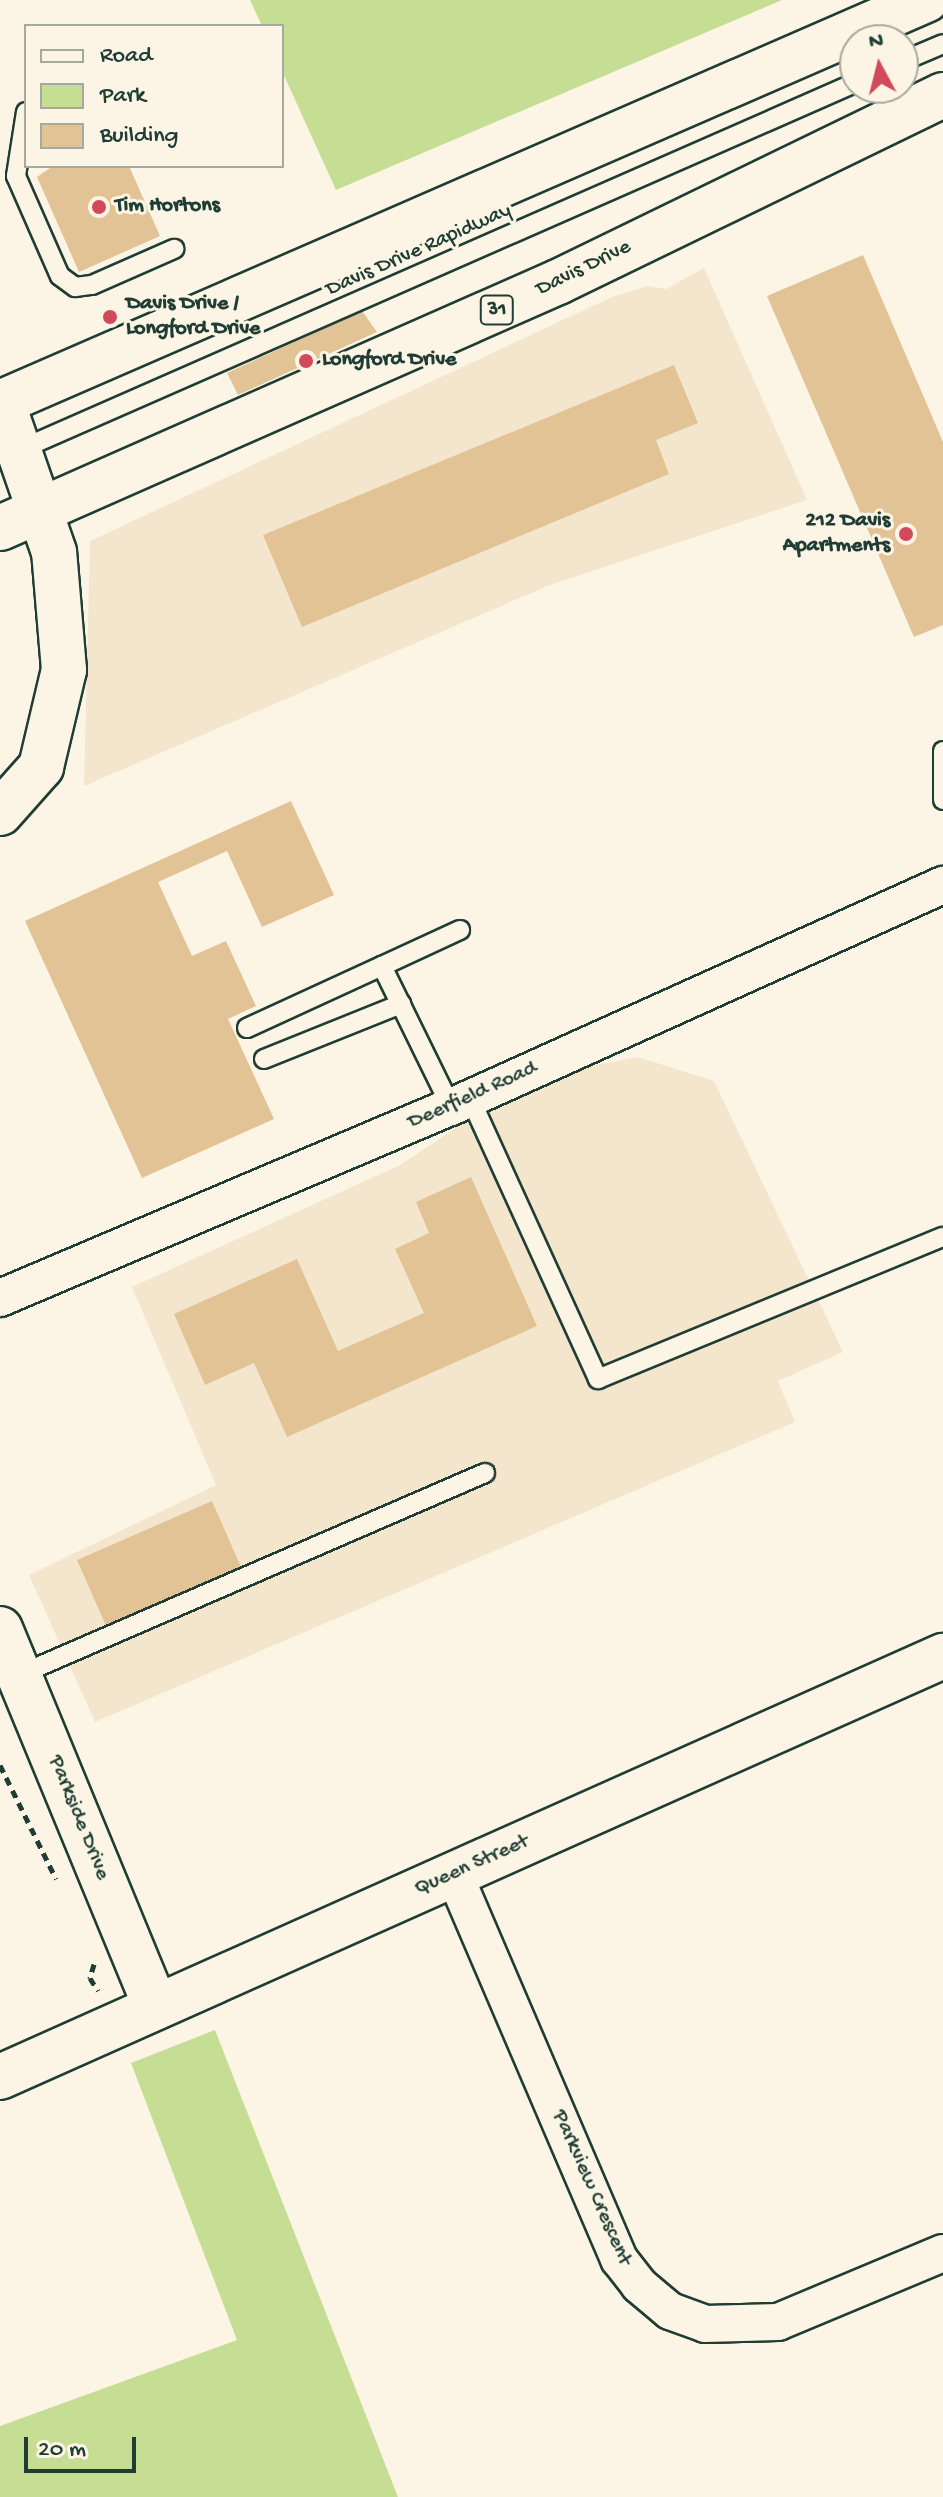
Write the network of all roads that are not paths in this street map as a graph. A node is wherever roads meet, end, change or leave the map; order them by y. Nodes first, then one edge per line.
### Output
1 (926, 0) edge
2 (943, 44) edge
3 (919, 54) edge
4 (839, 90) edge
5 (943, 95) edge
6 (24, 125) edge
7 (174, 249) dead end
8 (1, 401) edge
9 (9, 455) edge
10 (43, 510) junction
11 (0, 528) edge
12 (943, 751) edge
13 (943, 800) edge
14 (0, 813) edge
15 (943, 885) edge
16 (460, 930) dead end
17 (382, 966) junction
18 (401, 1004) junction
19 (247, 1028) dead end
20 (264, 1059) dead end
21 (460, 1102) junction
22 (943, 1237) edge
23 (0, 1298) edge
24 (485, 1473) dead end
25 (0, 1629) edge
26 (943, 1656) edge
27 (19, 1675) junction
28 (454, 1874) junction
29 (138, 2015) junction
30 (0, 2077) edge
31 (943, 2253) edge

1 - 8 main road
2 - 3 lane
4 - 9 lane, Davis Drive Rapidway
5 - 10 main road, Davis Drive / 31
6 - 7 lane
8 - 9 main road
9 - 10 main road
10 - 11 main road, Davis Drive / 31
10 - 14 main road
12 - 13 lane
15 - 21 street, Deerfield Road
16 - 17 lane
17 - 18 lane
17 - 19 lane
18 - 20 lane
18 - 21 lane
21 - 22 lane
21 - 23 street, Deerfield Road
24 - 27 lane
25 - 27 main road, Parkside Drive
26 - 28 main road, Queen Street
27 - 29 main road, Parkside Drive
28 - 29 main road, Queen Street
28 - 31 street, Parkview Crescent
29 - 30 main road, Queen Street

